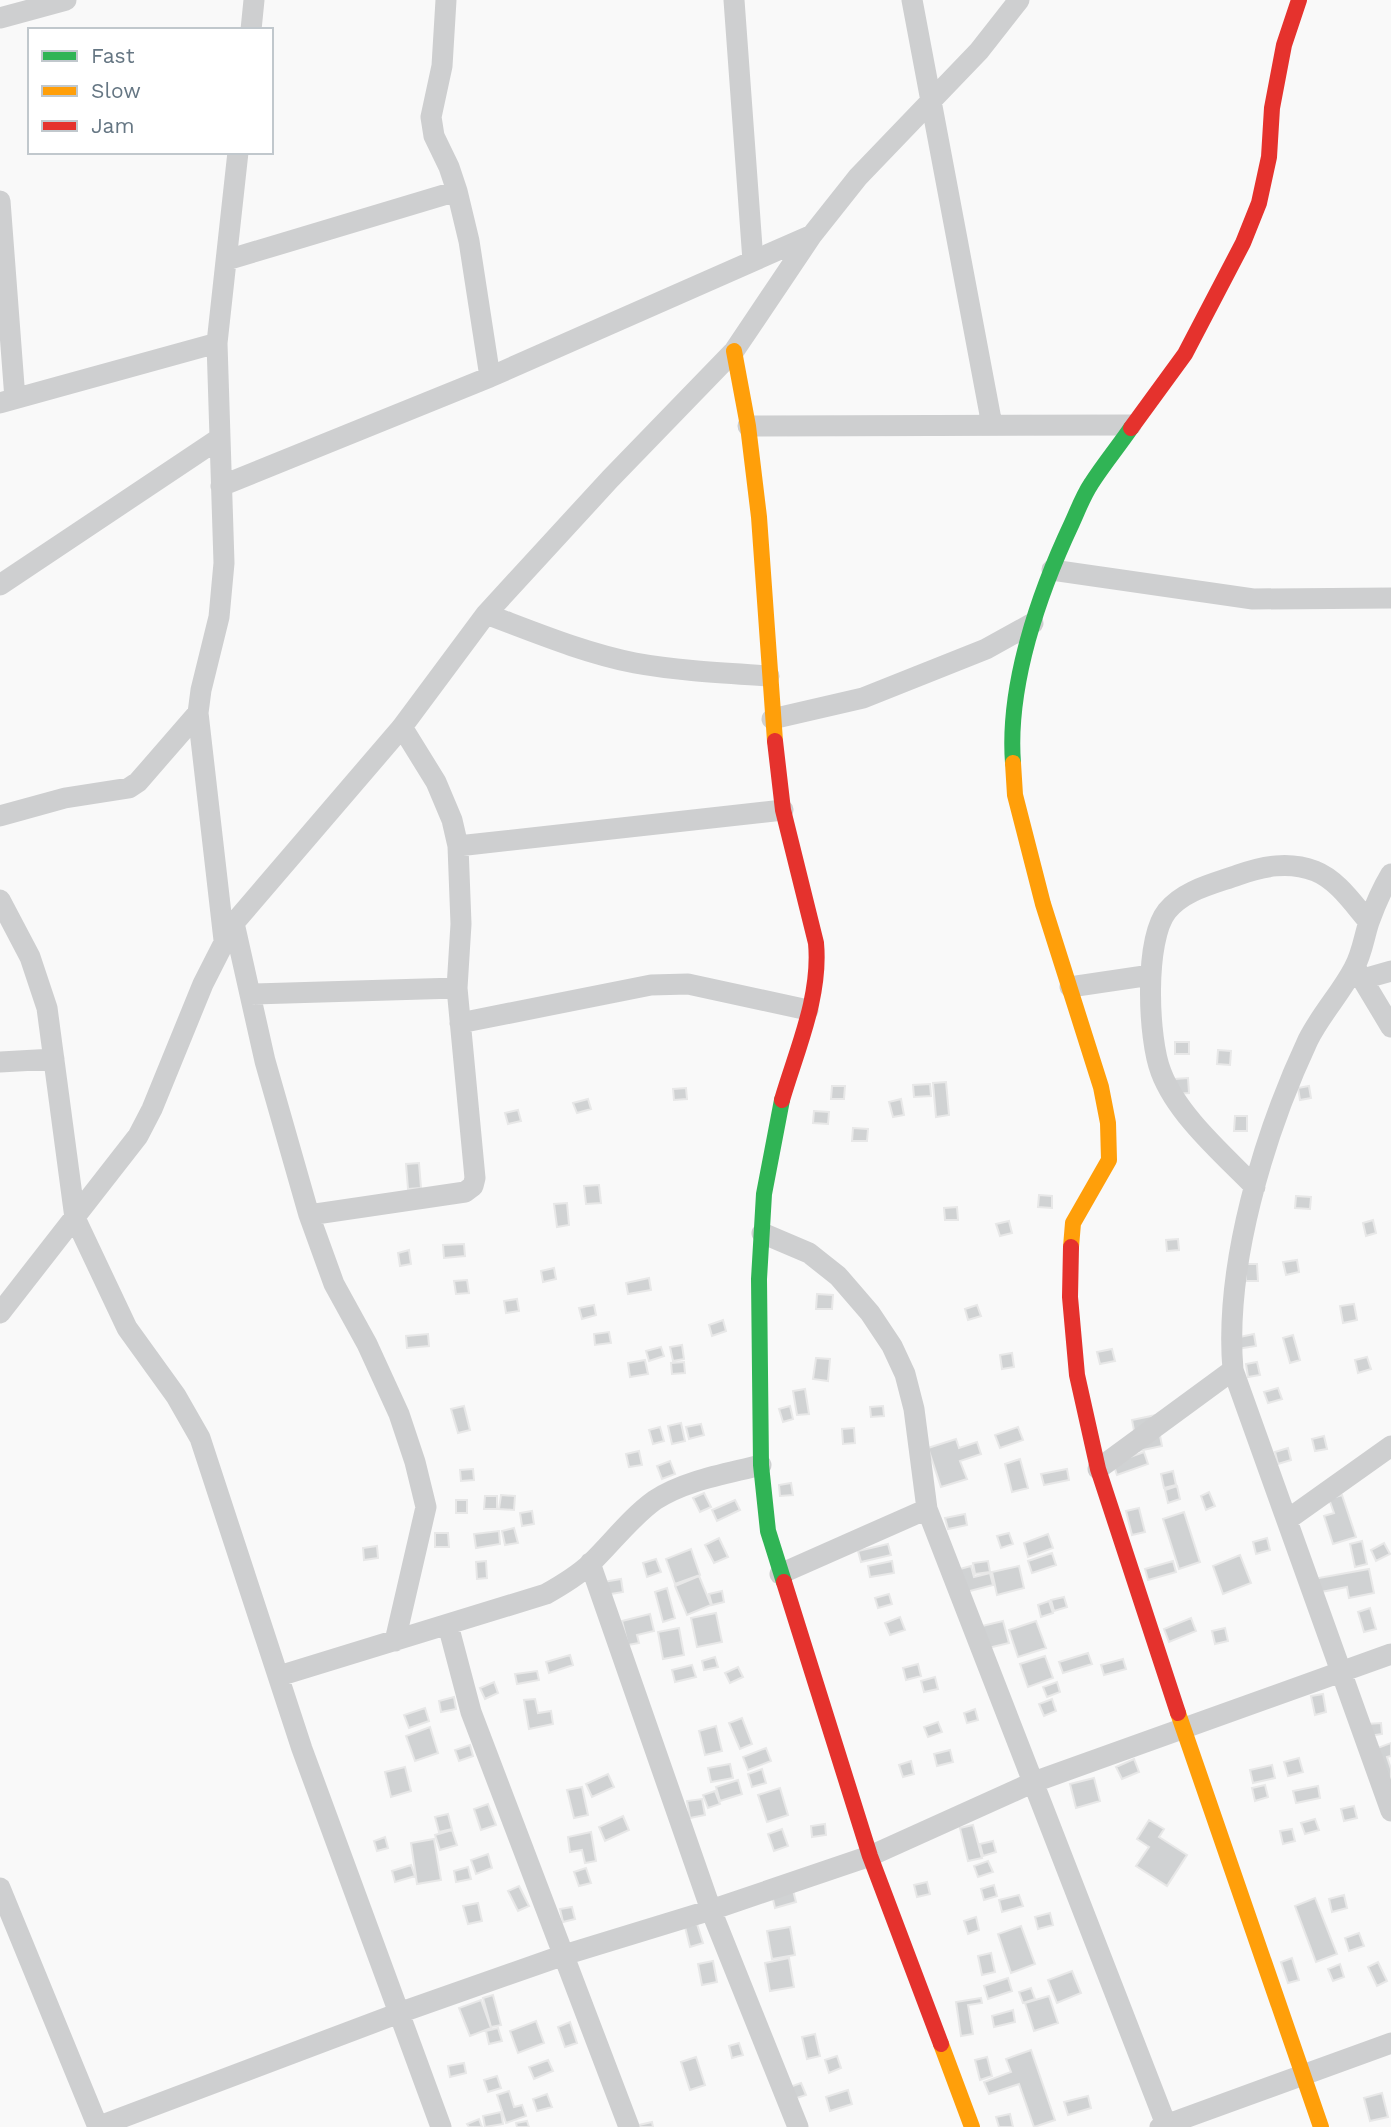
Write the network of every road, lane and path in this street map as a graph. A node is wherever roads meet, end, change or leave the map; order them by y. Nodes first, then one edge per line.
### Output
1 (66, 0) edge
2 (254, 0) edge
3 (446, 0) edge
4 (734, 0) edge
5 (912, 0) edge
6 (1019, 0) edge
7 (1299, 0) edge
8 (0, 18) edge
9 (251, 28) edge
10 (933, 100) junction
11 (238, 154) edge
12 (457, 191) junction
13 (0, 201) edge
14 (812, 235) junction
15 (227, 260) junction
16 (753, 261) junction
17 (217, 343) junction
18 (734, 351) junction
19 (491, 377) junction
20 (8, 401) edge
21 (748, 425) junction
22 (992, 425) junction
23 (1131, 425) junction
24 (220, 438) junction
25 (221, 486) junction
26 (1052, 570) junction
27 (0, 585) edge
28 (1391, 598) edge
29 (486, 614) junction
30 (1033, 623) junction
31 (769, 676) junction
32 (198, 713) junction
33 (772, 719) junction
34 (402, 727) junction
35 (783, 810) junction
36 (0, 816) edge
37 (458, 846) junction
38 (1391, 874) edge
39 (0, 900) edge
40 (1369, 922) junction
41 (229, 932) junction
42 (1391, 971) edge
43 (1359, 973) junction
44 (1151, 975) junction
45 (1070, 987) junction
46 (457, 988) junction
47 (251, 994) junction
48 (808, 1010) junction
49 (460, 1023) junction
50 (1391, 1027) edge
51 (54, 1059) junction
52 (0, 1062) edge
53 (1255, 1187) junction
54 (309, 1215) junction
55 (75, 1218) junction
56 (762, 1233) junction
57 (0, 1313) edge
58 (1233, 1370) junction
59 (1391, 1446) edge
60 (761, 1465) junction
61 (1098, 1469) junction
62 (927, 1509) junction
63 (1287, 1520) junction
64 (590, 1563) junction
65 (780, 1574) junction
66 (448, 1625) junction
67 (395, 1641) junction
68 (1391, 1654) edge
69 (1341, 1671) junction
70 (279, 1676) junction
71 (1183, 1729) junction
72 (1034, 1782) junction
73 (1391, 1811) edge
74 (870, 1856) junction
75 (0, 1888) edge
76 (711, 1910) junction
77 (565, 1955) junction
78 (399, 2013) junction
79 (1391, 2043) edge
80 (1302, 2076) junction
81 (1164, 2126) edge
82 (98, 2127) edge
83 (441, 2127) edge
84 (629, 2127) edge
85 (798, 2127) edge
86 (972, 2127) edge
87 (1321, 2127) edge

1 - 8 street
2 - 9 street
3 - 12 street
4 - 16 street
5 - 10 street
6 - 10 street
7 - 23 street
10 - 14 street
10 - 22 street
11 - 15 street
12 - 15 street
12 - 19 street
13 - 20 street
14 - 16 street
14 - 18 street
15 - 17 street
16 - 19 street
17 - 20 street
17 - 24 street
18 - 21 street
18 - 29 street
19 - 25 street
21 - 22 street
21 - 31 street
22 - 23 street
23 - 26 street
24 - 25 street
24 - 27 street
25 - 32 street
26 - 28 street
26 - 30 street
29 - 31 street
29 - 34 street
30 - 33 street
30 - 45 street
31 - 33 street
32 - 36 street
32 - 41 street
33 - 35 street
34 - 37 street
34 - 41 street
35 - 37 street
35 - 48 street
37 - 46 street
38 - 40 street
39 - 51 street
40 - 43 street
40 - 44 street
41 - 47 street
41 - 55 street
42 - 43 street
43 - 50 street
43 - 53 street
44 - 45 street
44 - 53 street
45 - 61 street
46 - 47 street
46 - 49 street
47 - 54 street
48 - 49 street
48 - 56 street
49 - 54 street
51 - 52 street
51 - 55 street
53 - 58 street
54 - 67 street
55 - 57 street
55 - 70 street
56 - 60 street
56 - 62 street
58 - 61 street
58 - 63 street
59 - 63 street
60 - 64 street
60 - 65 street
61 - 71 street
62 - 65 street
62 - 72 street
63 - 69 street
64 - 66 street
64 - 76 street
65 - 74 street
66 - 67 street
66 - 77 street
67 - 70 street
68 - 69 street
69 - 71 street
69 - 73 street
70 - 78 street
71 - 72 street
71 - 80 street
72 - 74 street
72 - 81 street
74 - 76 street
74 - 86 street
75 - 82 street
76 - 77 street
76 - 85 street
77 - 78 street
77 - 84 street
78 - 82 street
78 - 83 street
79 - 80 street
80 - 81 street
80 - 87 street

